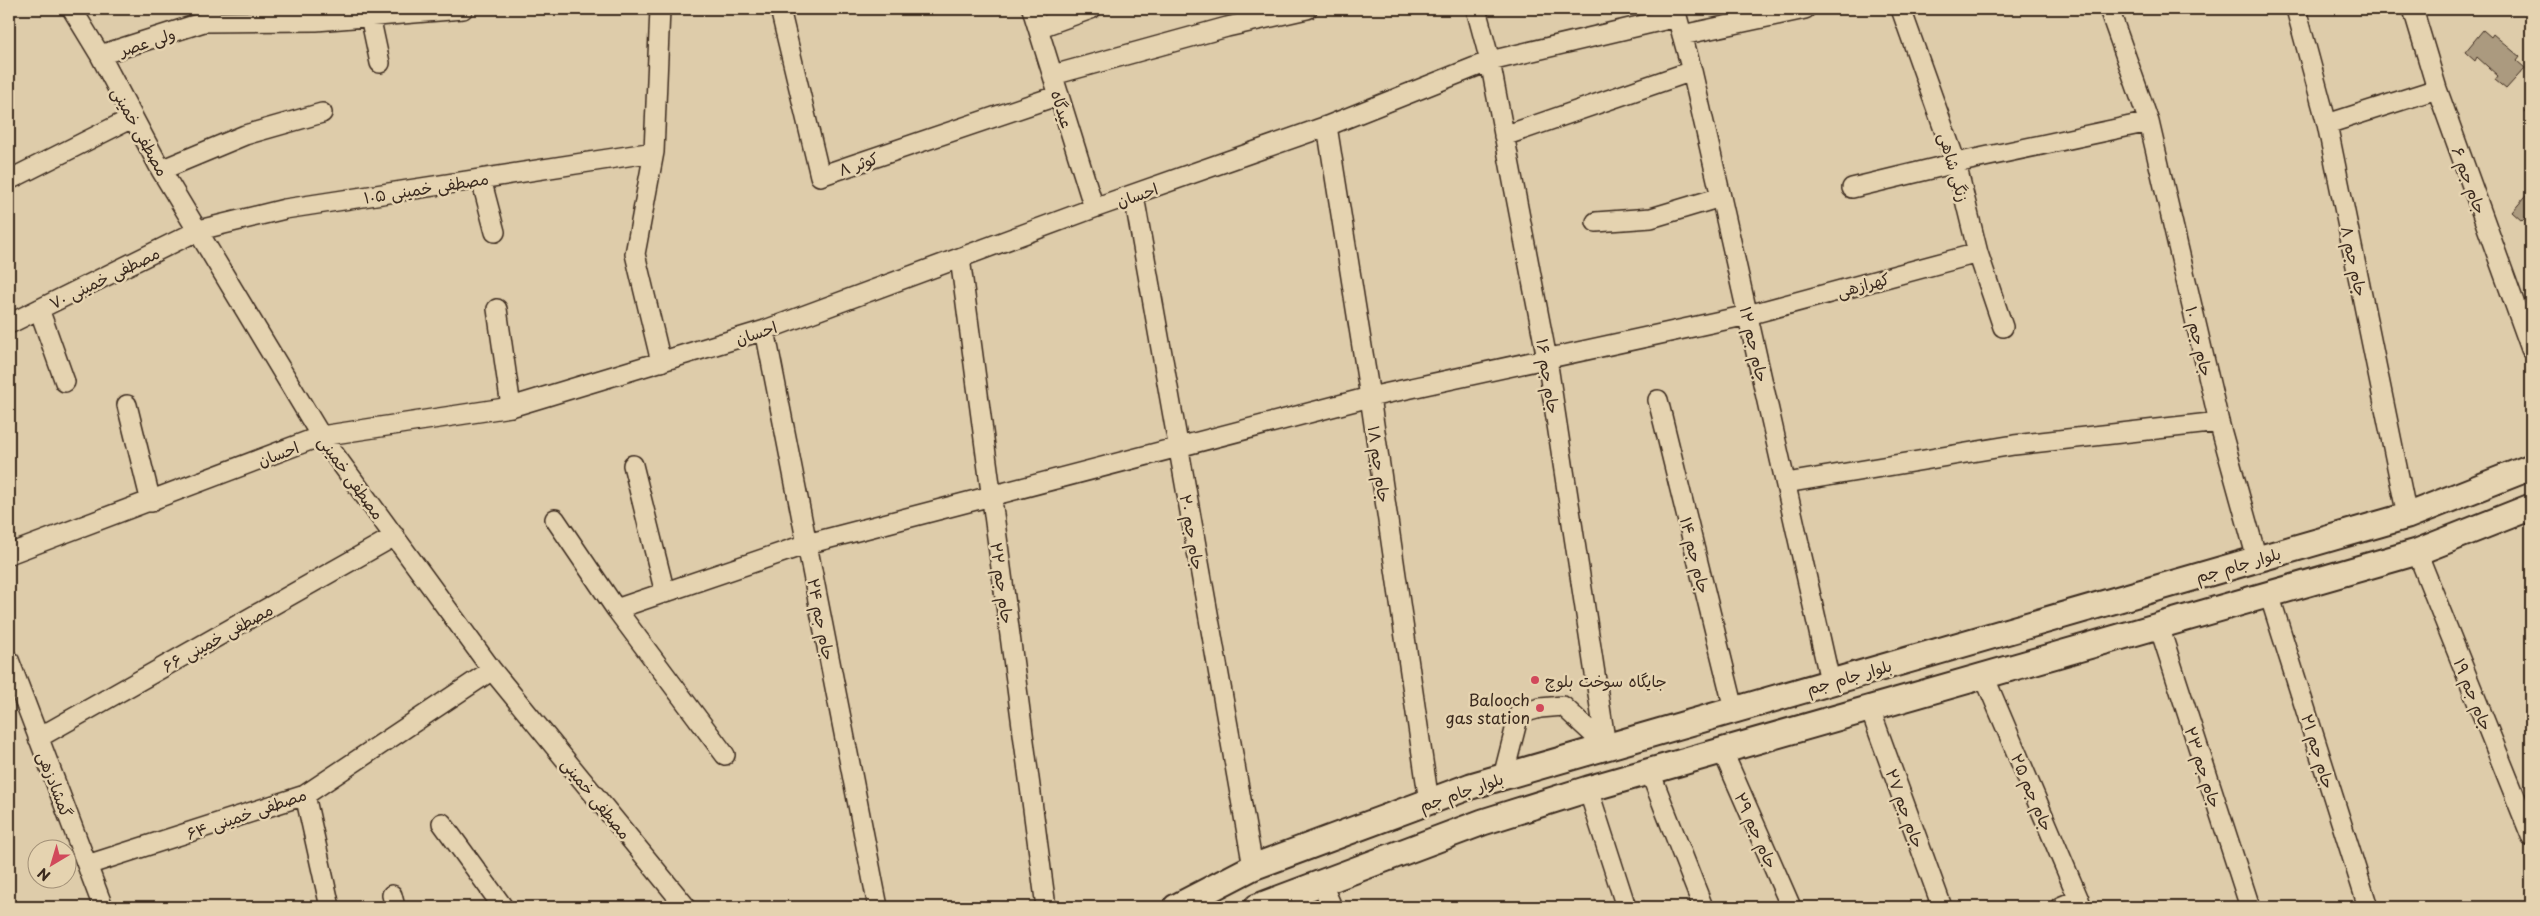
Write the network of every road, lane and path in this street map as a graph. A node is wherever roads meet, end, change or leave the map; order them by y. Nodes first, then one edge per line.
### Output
1 (72, 9) edge
2 (463, 9) edge
3 (660, 9) edge
4 (780, 9) edge
5 (1032, 9) edge
6 (1091, 9) edge
7 (1307, 9) edge
8 (1476, 9) edge
9 (1805, 9) edge
10 (1901, 9) edge
11 (2109, 9) edge
12 (2296, 9) edge
13 (2413, 9) edge
14 (1676, 13) edge
15 (370, 16) junction
16 (1038, 28) junction
17 (1682, 36) junction
18 (100, 56) junction
19 (1490, 61) junction
20 (380, 63) dead end
21 (1692, 71) junction
22 (1053, 75) junction
23 (2437, 89) junction
24 (1059, 95) junction
25 (322, 113) dead end
26 (132, 118) junction
27 (2149, 122) junction
28 (2327, 124) junction
29 (1327, 126) junction
30 (1504, 136) junction
31 (654, 152) junction
32 (1956, 163) junction
33 (162, 170) junction
34 (9, 180) edge
35 (481, 180) junction
36 (1852, 188) dead end
37 (1134, 196) junction
38 (1722, 197) junction
39 (1094, 208) junction
40 (1596, 222) dead end
41 (199, 230) junction
42 (495, 232) dead end
43 (1978, 253) junction
44 (960, 258) junction
45 (39, 309) junction
46 (497, 309) dead end
47 (1748, 315) junction
48 (9, 324) edge
49 (2003, 328) dead end
50 (765, 330) junction
51 (2531, 349) edge
52 (1547, 359) junction
53 (661, 362) junction
54 (65, 382) dead end
55 (1370, 397) junction
56 (1658, 400) dead end
57 (127, 405) dead end
58 (511, 407) junction
59 (2219, 422) junction
60 (322, 436) junction
61 (1178, 447) junction
62 (633, 465) dead end
63 (2531, 468) edge
64 (1786, 483) junction
65 (991, 496) junction
66 (151, 502) junction
67 (2531, 507) edge
68 (2407, 516) junction
69 (554, 519) dead end
70 (395, 536) junction
71 (807, 544) junction
72 (2417, 552) junction
73 (9, 554) edge
74 (2257, 559) junction
75 (665, 593) junction
76 (2270, 594) junction
77 (616, 609) junction
78 (2159, 626) junction
79 (9, 660) edge
80 (492, 670) junction
81 (1984, 676) junction
82 (1830, 681) junction
83 (1734, 709) junction
84 (1870, 709) junction
85 (38, 738) junction
86 (1606, 746) junction
87 (1723, 752) junction
88 (725, 755) dead end
89 (1650, 772) junction
90 (1503, 777) junction
91 (1588, 789) junction
92 (305, 795) junction
93 (1429, 802) junction
94 (442, 823) dead end
95 (2531, 833) edge
96 (87, 865) junction
97 (1253, 867) junction
98 (1320, 882) junction
99 (2081, 903) edge
100 (1262, 904) edge
101 (103, 907) edge
102 (330, 907) edge
103 (503, 907) edge
104 (686, 907) edge
105 (878, 907) edge
106 (1046, 907) edge
107 (1176, 907) edge
108 (1332, 907) edge
109 (1626, 907) edge
110 (1703, 907) edge
111 (1791, 907) edge
112 (1942, 907) edge
113 (2060, 907) edge
114 (2250, 907) edge
115 (2368, 907) edge

1 - 18 street, مصطفی خمینی
2 - 15 street, ولی عصر
3 - 31 street
4 - 24 street, کوثر ۸
5 - 16 street, عیدگاه
6 - 16 street
7 - 22 street
8 - 19 street, جام جم ۱۶
9 - 17 street
10 - 32 street, زنگی شاهی
11 - 27 street, جام جم ۱۰
12 - 28 street, جام جم ۸
13 - 23 street, جام جم ۶
14 - 17 street, جام جم ۱۲
14 - 19 street, احسان
15 - 18 street, ولی عصر
15 - 20 street
16 - 22 street, عیدگاه
17 - 21 street, جام جم ۱۲
18 - 26 street, مصطفی خمینی
19 - 29 street, احسان
19 - 30 street, جام جم ۱۶
21 - 30 street
21 - 38 street, جام جم ۱۲
22 - 24 street, عیدگاه
23 - 28 street
23 - 51 street, جام جم ۶
24 - 39 street, عیدگاه
25 - 33 street
26 - 33 street, مصطفی خمینی
26 - 34 street
27 - 32 street
27 - 59 street, جام جم ۱۰
28 - 68 street, جام جم ۸
29 - 37 street, احسان
29 - 55 street, جام جم ۱۸
30 - 52 street, جام جم ۱۶
31 - 35 street, مصطفی خمینی ۱۰۵
31 - 53 street
32 - 36 street
32 - 43 street, زنگی شاهی
33 - 41 street, مصطفی خمینی
35 - 41 street, مصطفی خمینی ۱۰۵
35 - 42 street
37 - 39 street, احسان
37 - 61 street, جام جم ۲۰
38 - 40 street
38 - 47 street, جام جم ۱۲
39 - 44 street, احسان
41 - 45 street, مصطفی خمینی ۷۰
41 - 60 street, مصطفی خمینی
43 - 47 street, کهرازهی
43 - 49 street, زنگی شاهی
44 - 50 street, احسان
44 - 65 street, جام جم ۲۲
45 - 48 street, مصطفی خمینی ۷۰
45 - 54 street
46 - 58 street
47 - 52 street, کهرازهی
47 - 64 street, جام جم ۱۲
50 - 53 street, احسان
50 - 71 street, جام جم ۲۴
52 - 55 street, کهرازهی
52 - 86 street, جام جم ۱۶
53 - 58 street, احسان
55 - 61 street, کهرازهی
55 - 93 street, جام جم ۱۸
56 - 83 street, جام جم ۱۴
57 - 66 street
58 - 60 street, احسان
59 - 64 street
59 - 74 street, جام جم ۱۰
60 - 66 street, احسان
60 - 70 street, مصطفی خمینی
61 - 65 street, کهرازهی
61 - 97 street, جام جم ۲۰
62 - 75 street
63 - 68 main road, بلوار جام جم
64 - 82 street, جام جم ۱۲
65 - 71 street, کهرازهی
65 - 106 street, جام جم ۲۲
66 - 73 street, احسان
67 - 72 main road
68 - 74 main road, بلوار جام جم
69 - 77 street
70 - 80 street, مصطفی خمینی
70 - 85 street, مصطفی خمینی ۶۶
71 - 75 street, کهرازهی
71 - 105 street, جام جم ۲۴
72 - 76 main road
72 - 95 street, جام جم ۱۹
74 - 76 main road
74 - 82 main road, بلوار جام جم
75 - 77 street, کهرازهی
76 - 78 main road
76 - 115 street, جام جم ۲۱
77 - 88 street
78 - 81 main road
78 - 114 street, جام جم ۲۳
79 - 85 street, گمشادزهی
80 - 92 street, مصطفی خمینی ۶۴
80 - 104 street, مصطفی خمینی
81 - 84 main road
81 - 99 street, جام جم ۲۵
82 - 83 main road, بلوار جام جم
83 - 86 main road, بلوار جام جم
84 - 87 main road
84 - 112 street, جام جم ۲۷
85 - 96 street, گمشادزهی
86 - 90 main road, بلوار جام جم
86 - 90 street
87 - 89 main road
87 - 111 street, جام جم ۲۹
89 - 91 main road
89 - 110 street
90 - 93 main road, بلوار جام جم
91 - 98 main road
91 - 109 street
92 - 96 street, مصطفی خمینی ۶۴
92 - 102 street
93 - 97 main road, بلوار جام جم
94 - 103 street
96 - 101 street, گمشادزهی
97 - 100 main road
97 - 107 main road, بلوار جام جم
98 - 100 main road
98 - 108 street
99 - 113 street

